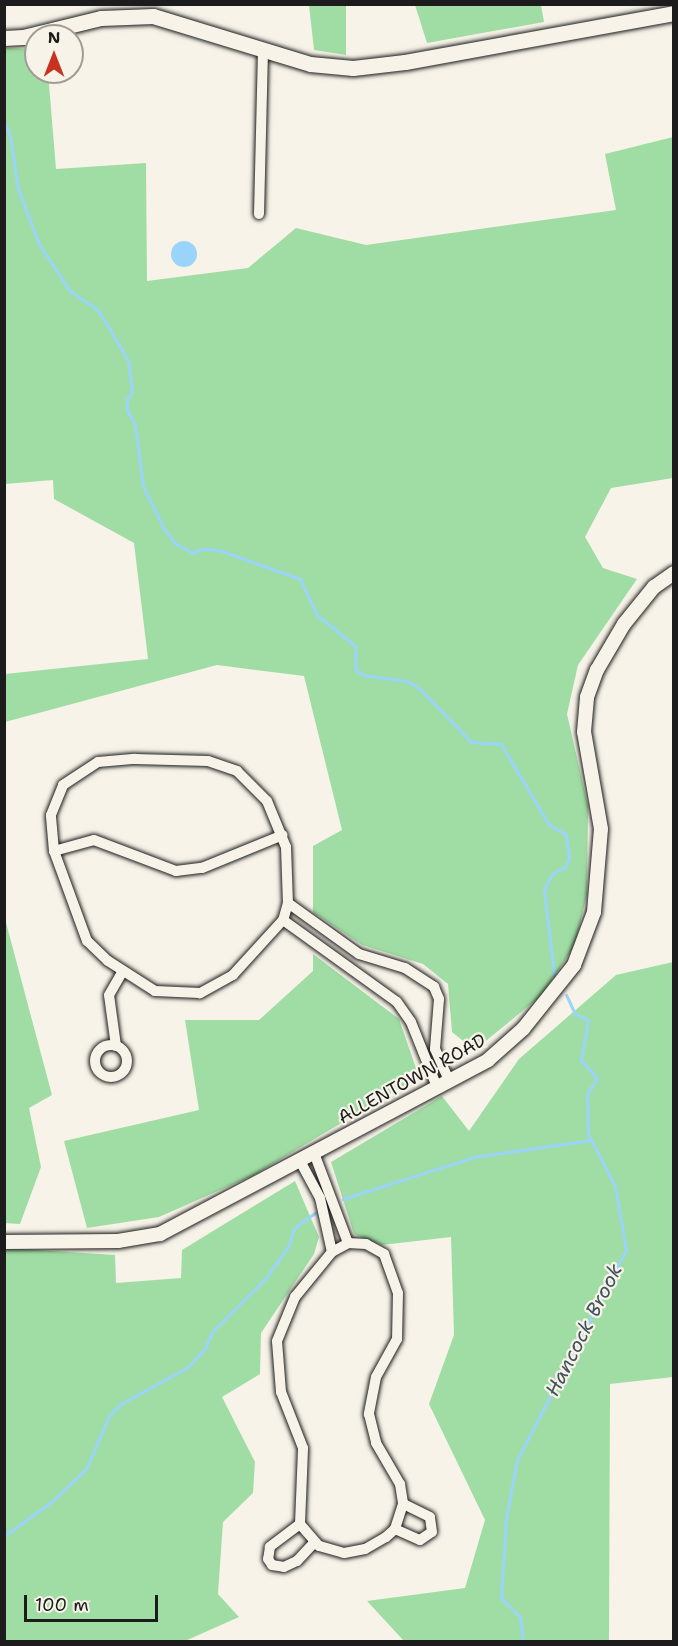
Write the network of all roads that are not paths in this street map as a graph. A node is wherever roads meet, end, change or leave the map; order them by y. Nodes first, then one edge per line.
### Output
1 (674, 14) edge
2 (4, 38) edge
3 (263, 51) junction
4 (259, 214) dead end
5 (674, 573) edge
6 (283, 835) junction
7 (54, 851) junction
8 (288, 903) junction
9 (283, 920) junction
10 (123, 971) junction
11 (116, 1046) dead end
12 (443, 1084) junction
13 (314, 1153) junction
14 (300, 1161) junction
15 (4, 1242) edge
16 (348, 1243) junction
17 (332, 1252) junction
18 (403, 1504) junction
19 (300, 1524) junction
20 (395, 1529) junction
21 (314, 1543) junction

1 - 3 main road
2 - 3 main road
3 - 4 street
5 - 12 street, ALLENTOWN ROAD
6 - 7 street
6 - 7 street
6 - 8 street
7 - 10 street
8 - 9 street
8 - 12 street
9 - 10 street
9 - 12 street
10 - 11 street
12 - 13 street, ALLENTOWN ROAD
13 - 14 street, ALLENTOWN ROAD
13 - 16 street
14 - 15 street, ALLENTOWN ROAD
14 - 17 street
16 - 17 street
16 - 18 street
17 - 19 street
18 - 20 street
18 - 20 street
19 - 21 street
19 - 21 street
20 - 21 street

